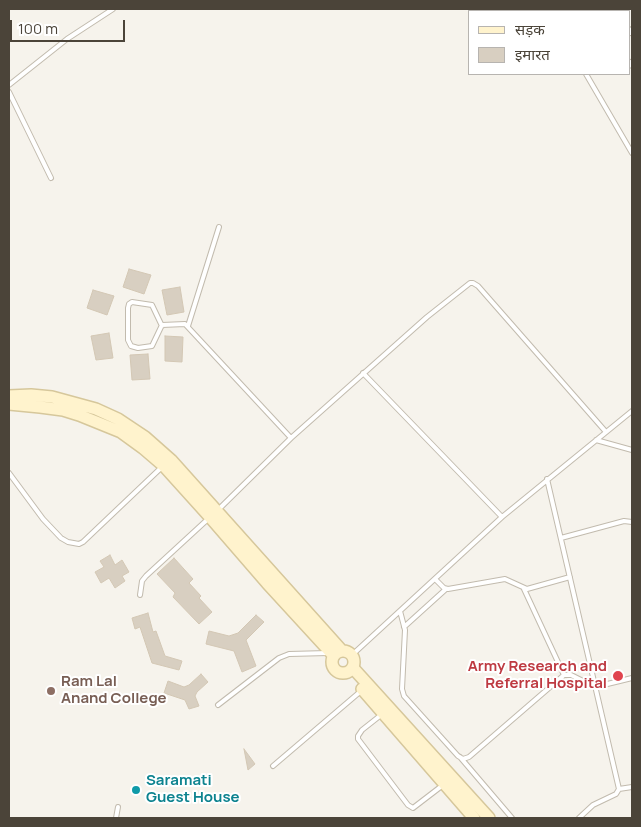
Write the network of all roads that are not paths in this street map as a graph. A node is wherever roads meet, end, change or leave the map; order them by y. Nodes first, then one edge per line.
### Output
1 (113, 9) edge
2 (587, 75) edge
3 (9, 85) edge
4 (9, 92) edge
5 (632, 154) edge
6 (51, 178) dead end
7 (219, 227) dead end
8 (162, 326) junction
9 (188, 326) junction
10 (364, 373) junction
11 (9, 396) edge
12 (9, 404) edge
13 (632, 412) edge
14 (606, 432) junction
15 (291, 438) junction
16 (596, 440) junction
17 (632, 450) edge
18 (167, 463) junction
19 (9, 473) edge
20 (547, 479) junction
21 (213, 514) junction
22 (502, 517) junction
23 (632, 522) edge
24 (560, 538) junction
25 (570, 577) junction
26 (435, 579) junction
27 (446, 589) junction
28 (524, 589) junction
29 (140, 595) dead end
30 (400, 611) junction
31 (404, 627) junction
32 (340, 654) junction
33 (350, 670) junction
34 (564, 674) junction
35 (632, 678) edge
36 (595, 687) junction
37 (362, 689) junction
38 (218, 705) dead end
39 (383, 713) junction
40 (460, 758) junction
41 (273, 766) dead end
42 (448, 781) junction
43 (632, 787) edge
44 (619, 789) junction
45 (118, 807) dead end
46 (116, 818) edge
47 (474, 818) edge
48 (489, 818) edge
49 (512, 818) edge
50 (579, 818) edge

1 - 3 lane
2 - 5 lane
4 - 6 lane
7 - 9 lane
8 - 8 lane
8 - 9 lane
9 - 15 lane
10 - 14 lane
10 - 15 lane
10 - 22 lane
11 - 18 main road
12 - 18 main road
13 - 14 lane
14 - 16 lane
15 - 21 lane
16 - 17 lane
16 - 20 lane
18 - 19 lane
18 - 21 main road
20 - 22 lane
20 - 24 lane
21 - 29 lane
21 - 32 main road
22 - 26 lane
23 - 24 lane
24 - 25 lane
25 - 28 lane
25 - 36 lane
26 - 27 lane
26 - 30 lane
27 - 28 lane
27 - 31 lane
28 - 34 lane
30 - 31 lane
30 - 32 lane
31 - 40 lane
32 - 33 main road
32 - 33 main road
32 - 38 lane
33 - 37 main road
33 - 42 main road
34 - 36 lane
34 - 40 lane
35 - 36 lane
36 - 44 lane
37 - 39 main road
37 - 41 lane
39 - 42 main road
39 - 42 lane
40 - 49 lane
42 - 47 main road
42 - 48 main road
43 - 44 lane
44 - 50 lane
45 - 46 lane

